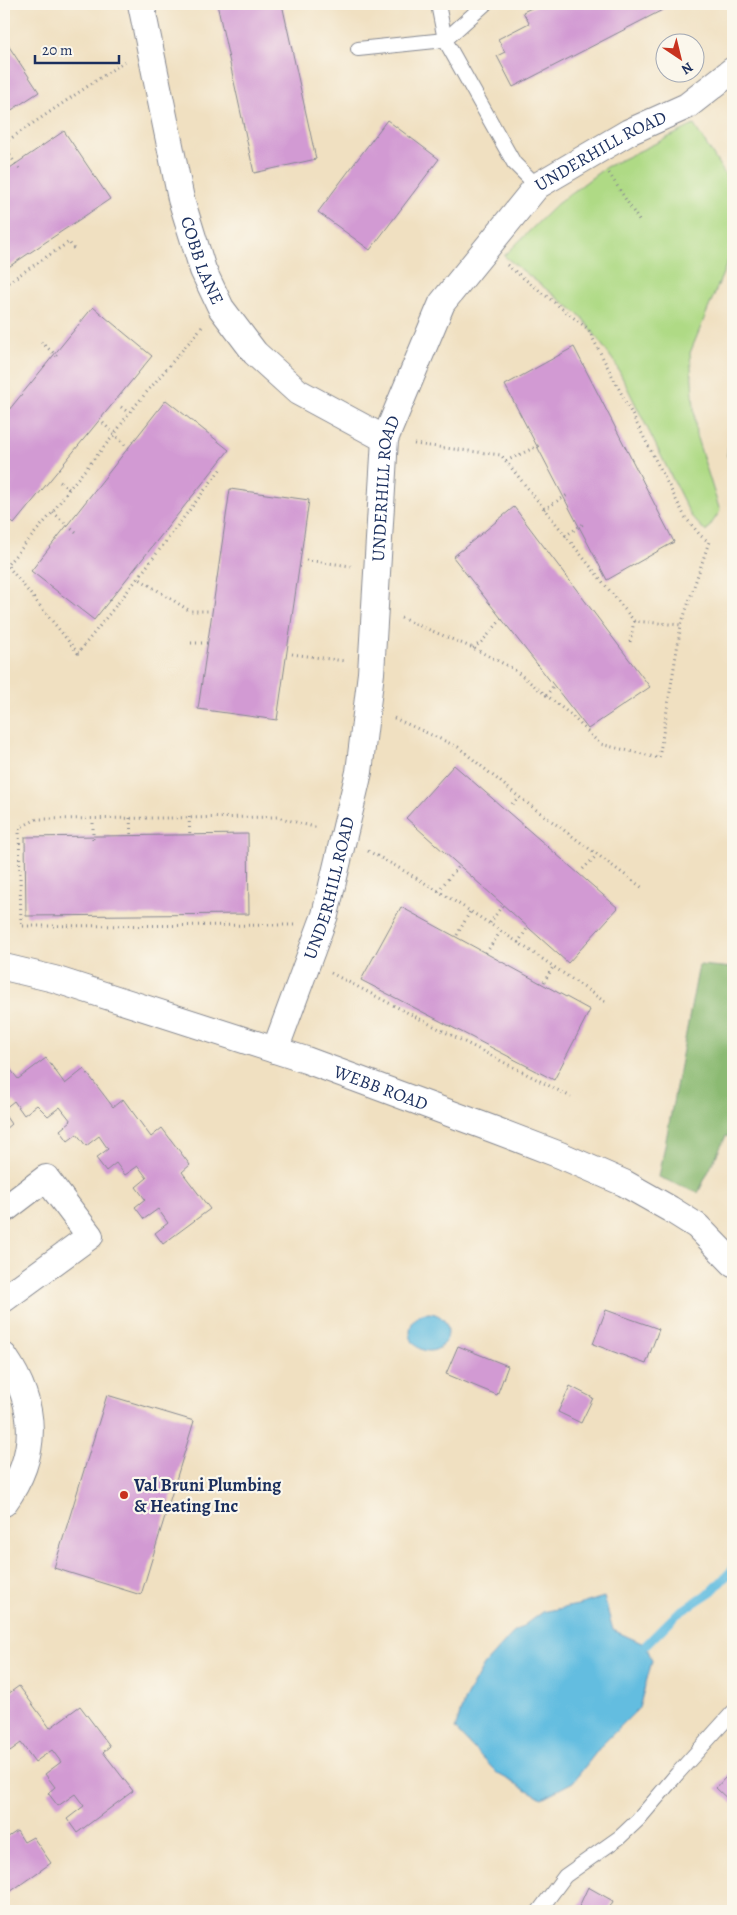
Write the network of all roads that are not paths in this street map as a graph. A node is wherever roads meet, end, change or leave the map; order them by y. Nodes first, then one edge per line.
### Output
1 (141, 4) edge
2 (438, 4) edge
3 (485, 4) edge
4 (445, 40) junction
5 (358, 49) dead end
6 (733, 70) edge
7 (537, 186) junction
8 (385, 439) junction
9 (4, 967) edge
10 (275, 1050) junction
11 (4, 1210) edge
12 (733, 1262) edge
13 (4, 1299) edge
14 (4, 1356) edge
15 (4, 1503) edge
16 (733, 1712) edge
17 (539, 1911) edge

1 - 8 street, COBB LANE
2 - 4 lane
3 - 4 lane
4 - 5 lane
4 - 7 lane
6 - 7 street, UNDERHILL ROAD
7 - 8 street, UNDERHILL ROAD
8 - 10 street, UNDERHILL ROAD
9 - 10 street, WEBB ROAD
10 - 12 street, WEBB ROAD
11 - 13 street
14 - 15 street
16 - 17 lane

